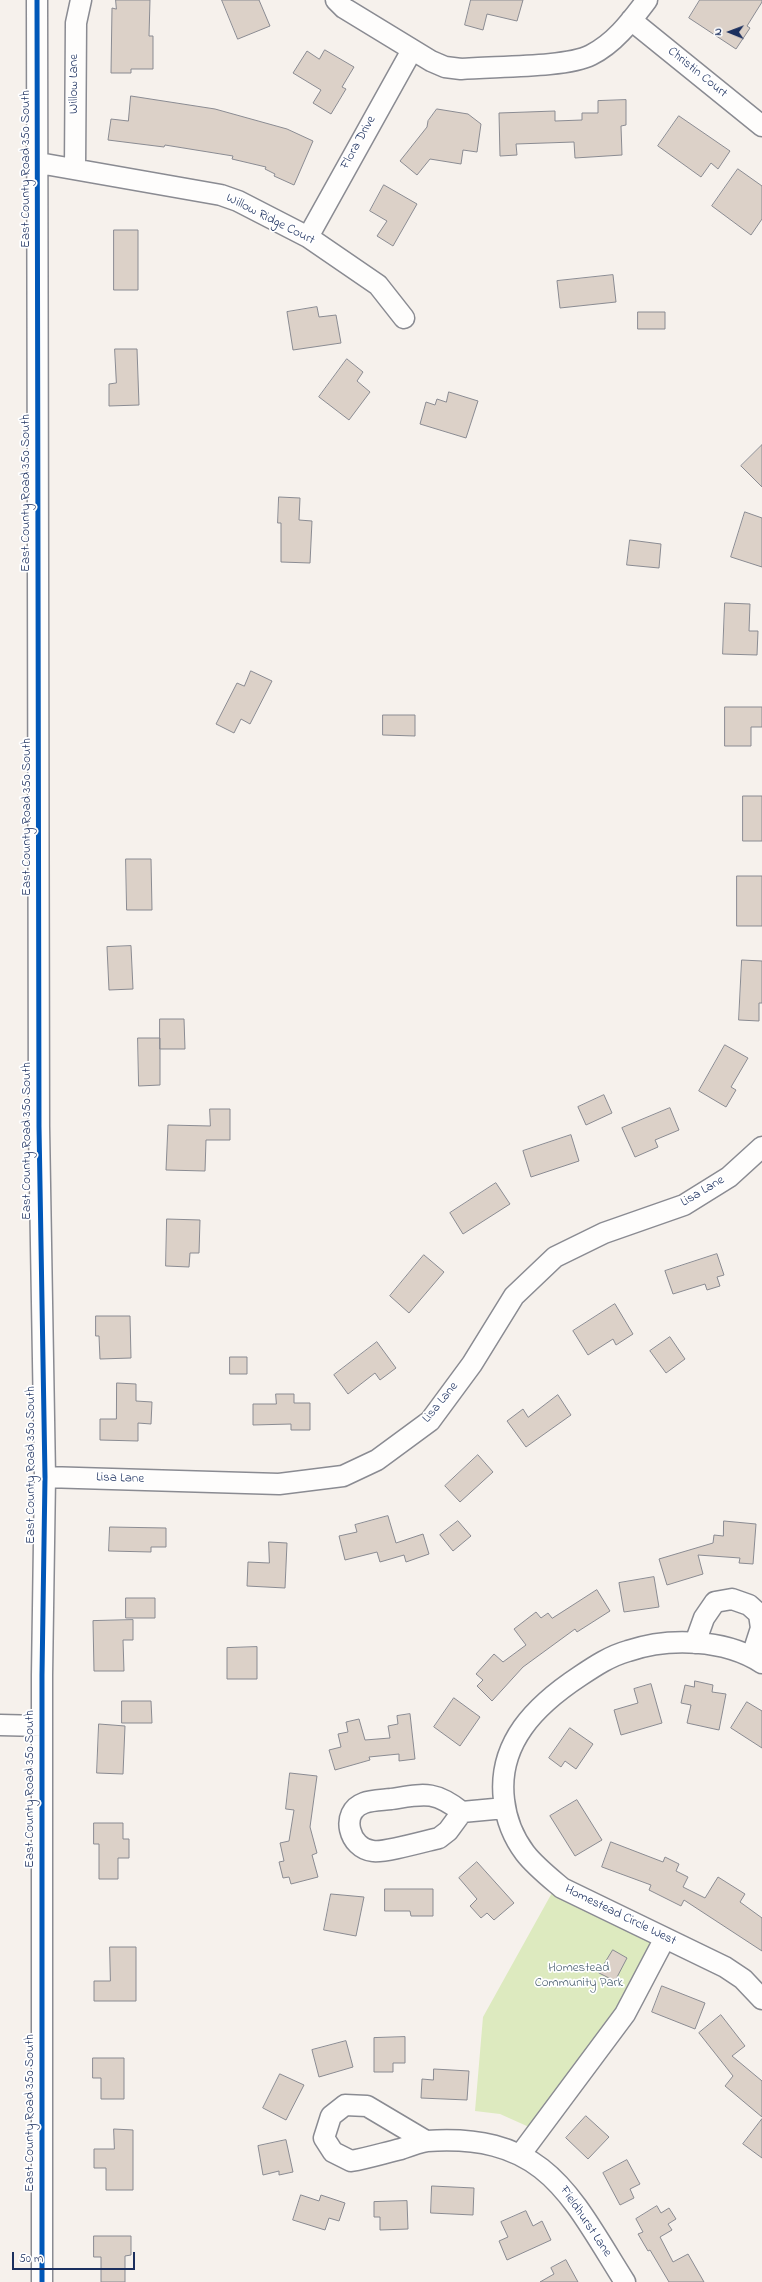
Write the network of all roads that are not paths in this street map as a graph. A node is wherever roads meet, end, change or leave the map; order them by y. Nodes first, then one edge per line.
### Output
1 (37, 0) edge
2 (81, 0) edge
3 (336, 0) edge
4 (647, 0) edge
5 (631, 20) junction
6 (412, 50) junction
7 (762, 126) edge
8 (39, 163) junction
9 (75, 169) junction
10 (308, 236) junction
11 (404, 318) dead end
12 (762, 1147) edge
13 (45, 1477) junction
14 (695, 1643) junction
15 (757, 1660) edge
16 (0, 1725) edge
17 (42, 1726) junction
18 (505, 1808) junction
19 (462, 1812) junction
20 (665, 1938) junction
21 (762, 1999) edge
22 (426, 2141) dead end
23 (520, 2155) junction
24 (42, 2282) edge
25 (625, 2282) edge

1 - 8 street, East County Road 350 South
2 - 9 street, Willow Lane
3 - 6 street
4 - 5 street
5 - 6 street
5 - 7 street, Christin Court
6 - 10 street, Flora Drive
8 - 9 street, Willow Ridge Court
8 - 13 street, East County Road 350 South
9 - 10 street, Willow Ridge Court
10 - 11 street, Willow Ridge Court
12 - 13 street, Lisa Lane
13 - 17 street, East County Road 350 South
14 - 15 street, Homestead Circle West
14 - 15 street
14 - 18 street, Homestead Circle West
16 - 17 street
17 - 24 street, East County Road 350 South
18 - 19 street
18 - 20 street, Homestead Circle West
19 - 19 street
20 - 21 street, Homestead Circle West
20 - 23 street
22 - 23 street, Fieldhurst Lane
23 - 25 street, Fieldhurst Lane

